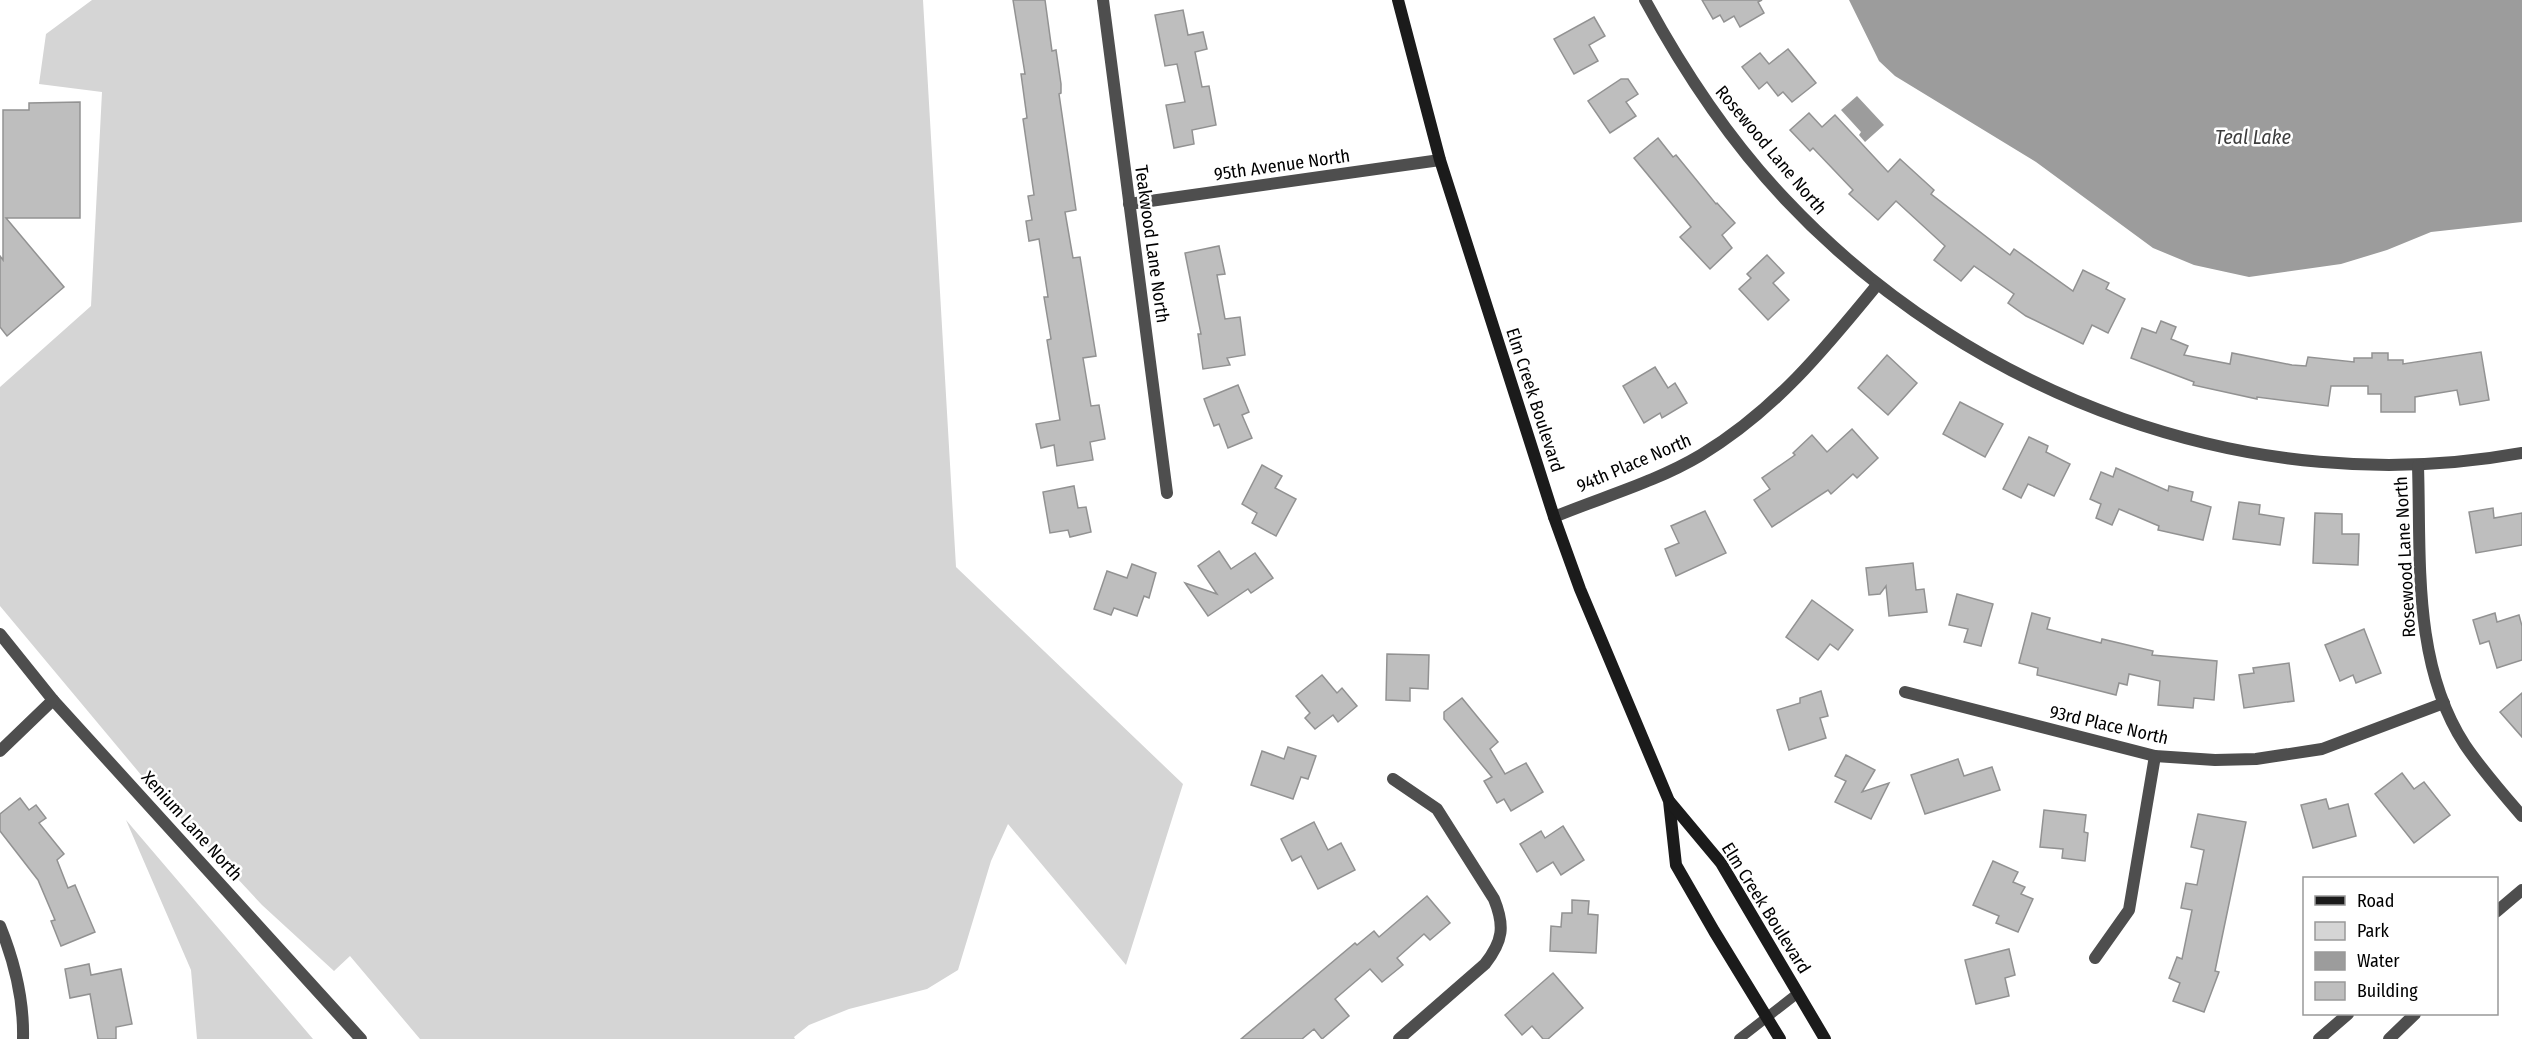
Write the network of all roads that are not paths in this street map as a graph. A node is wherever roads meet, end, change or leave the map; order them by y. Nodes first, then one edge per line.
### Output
1 (1103, 0) edge
2 (1398, 0) edge
3 (1645, 0) edge
4 (1440, 160) junction
5 (1129, 204) junction
6 (1877, 285) junction
7 (2522, 453) edge
8 (2418, 466) junction
9 (1167, 493) dead end
10 (1554, 517) junction
11 (0, 634) edge
12 (1905, 692) dead end
13 (53, 700) junction
14 (2444, 704) junction
15 (0, 751) edge
16 (2155, 756) junction
17 (1393, 779) dead end
18 (1669, 801) junction
19 (2522, 816) edge
20 (2522, 890) edge
21 (2498, 910) edge
22 (0, 926) edge
23 (2095, 958) dead end
24 (1798, 993) junction
25 (2347, 1015) edge
26 (2414, 1015) edge
27 (1767, 1017) junction
28 (23, 1039) edge
29 (361, 1039) edge
30 (1400, 1039) edge
31 (1739, 1039) edge
32 (1780, 1039) edge
33 (1825, 1039) edge
34 (2319, 1039) edge
35 (2389, 1039) edge

1 - 5 street, Teakwood Lane North
2 - 4 main road, Elm Creek Boulevard
3 - 6 street, Rosewood Lane North
4 - 5 street, 95th Avenue North
4 - 10 main road, Elm Creek Boulevard
5 - 9 street, Teakwood Lane North
6 - 8 street, Rosewood Lane North
6 - 10 street, 94th Place North
7 - 8 street
8 - 14 street, Rosewood Lane North
10 - 18 main road, Elm Creek Boulevard
11 - 13 street, Xenium Lane North
12 - 16 street, 93rd Place North
13 - 15 street
13 - 29 street, Xenium Lane North
14 - 16 street, 93rd Place North
14 - 19 street, Rosewood Lane North
16 - 23 street
17 - 30 street
18 - 24 main road, Elm Creek Boulevard
18 - 27 main road, Elm Creek Boulevard
20 - 21 street
22 - 28 street
24 - 27 lane
24 - 33 main road, Elm Creek Boulevard
25 - 34 street
26 - 35 street
27 - 31 lane
27 - 32 main road, Elm Creek Boulevard

